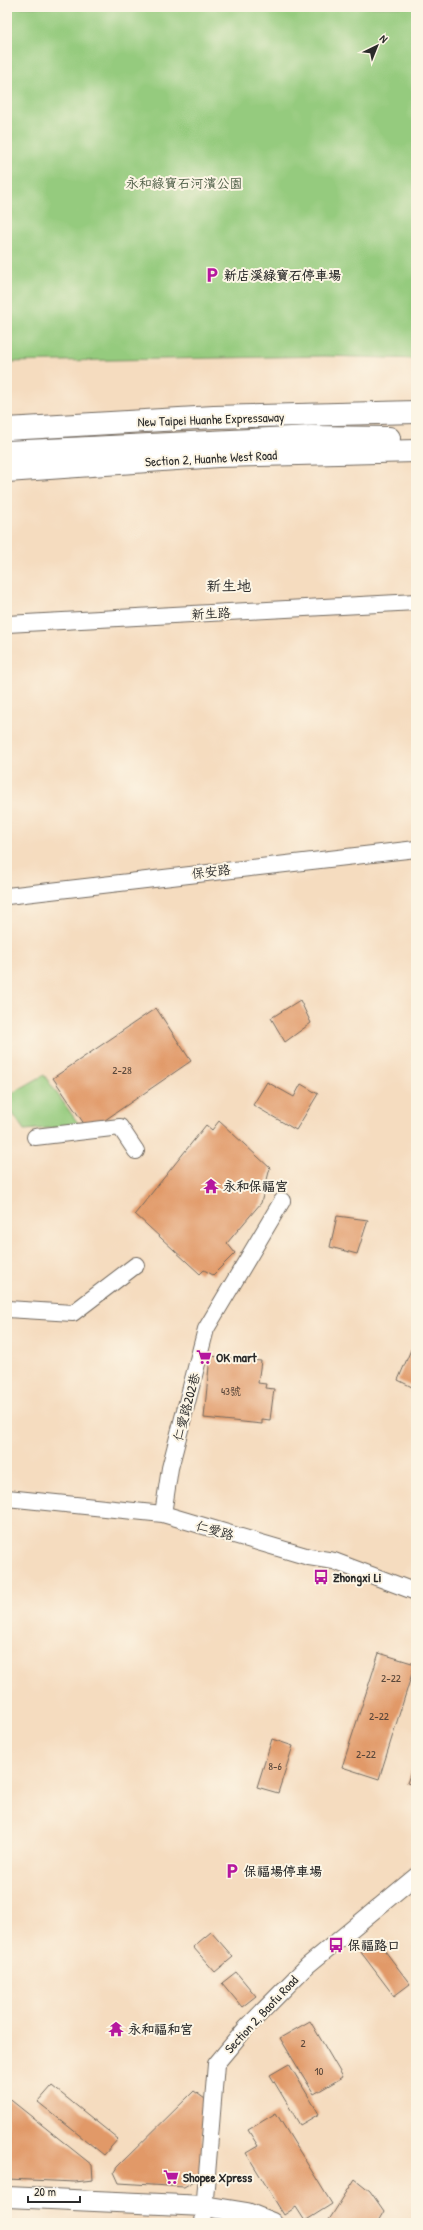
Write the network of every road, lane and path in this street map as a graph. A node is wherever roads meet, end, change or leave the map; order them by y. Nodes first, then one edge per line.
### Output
1 (416, 412) edge
2 (7, 429) edge
3 (416, 438) edge
4 (416, 451) edge
5 (7, 452) edge
6 (7, 471) edge
7 (416, 602) edge
8 (7, 624) edge
9 (416, 849) edge
10 (7, 896) edge
11 (36, 1137) dead end
12 (136, 1151) dead end
13 (282, 1201) dead end
14 (136, 1265) dead end
15 (7, 1309) edge
16 (7, 1498) edge
17 (163, 1514) junction
18 (416, 1592) edge
19 (416, 1876) edge
20 (7, 2197) edge
21 (204, 2214) edge
22 (272, 2223) edge

1 - 2 main road, New Taipei Huanhe Expressaway
3 - 5 main road, Section 2, Huanhe West Road
4 - 6 main road, Section 2, Huanhe West Road
7 - 8 street, 新生路
9 - 10 street, 保安路
11 - 12 street
13 - 17 street, 仁愛路202巷
14 - 15 street
16 - 17 street, 仁愛路
17 - 18 street, 仁愛路
19 - 21 street, Section 2, Baofu Road
20 - 21 street
21 - 22 street

